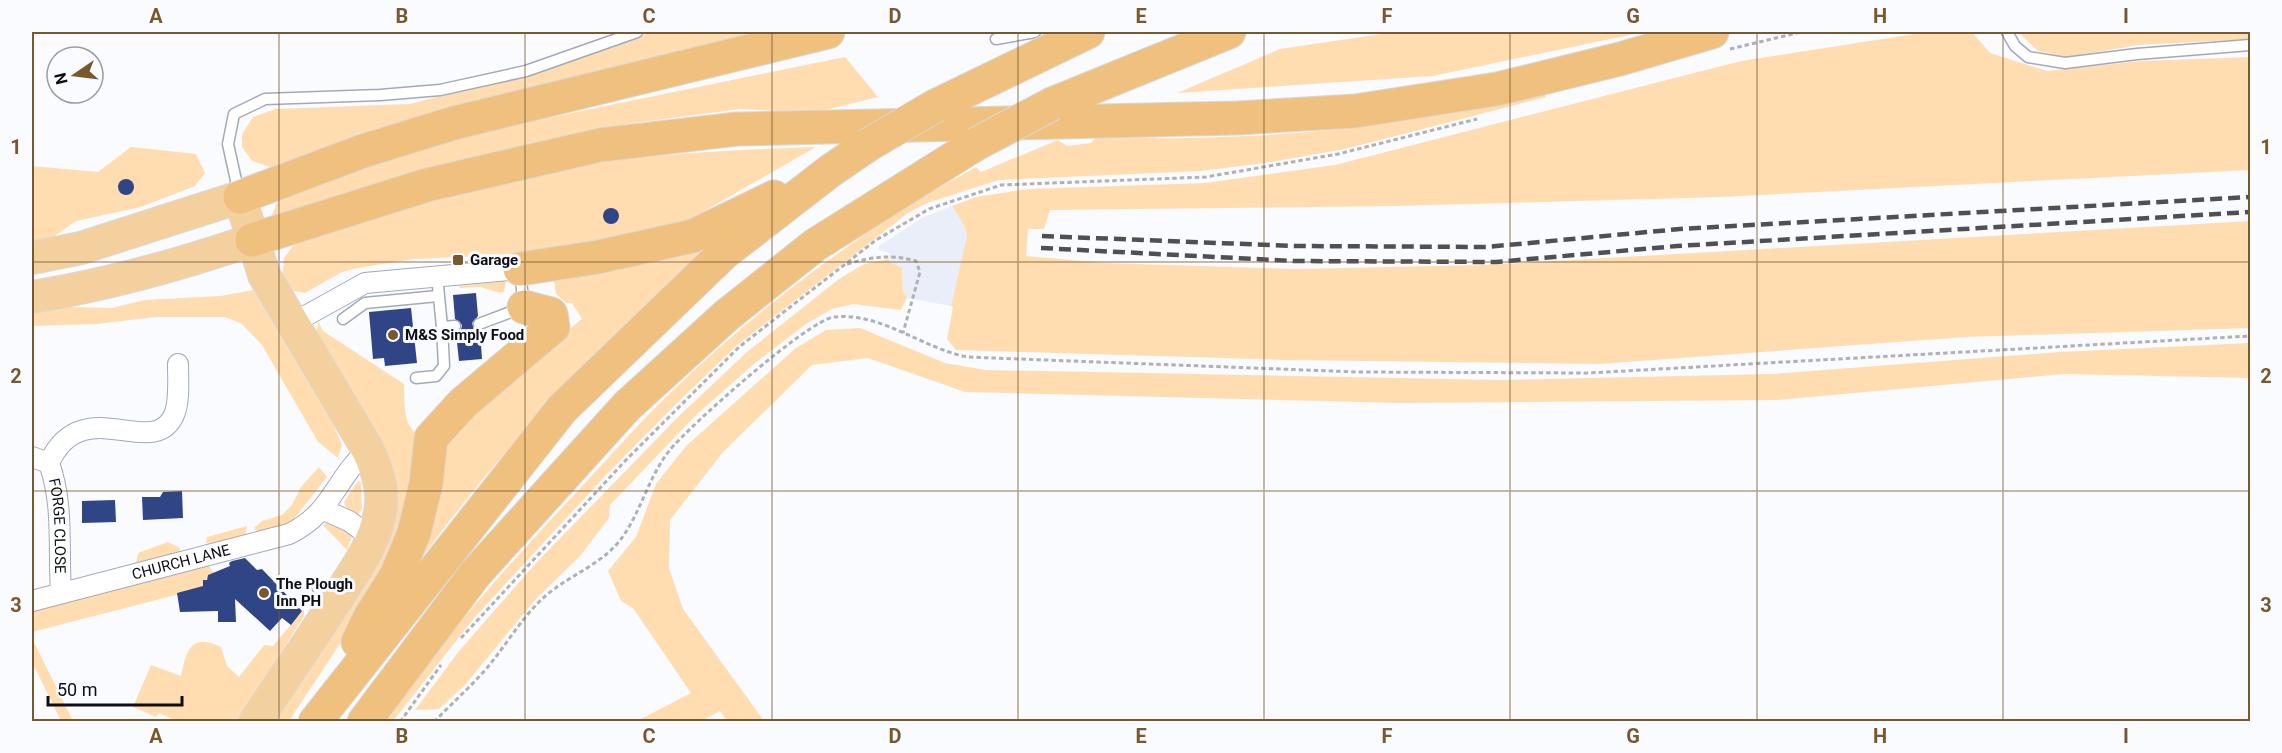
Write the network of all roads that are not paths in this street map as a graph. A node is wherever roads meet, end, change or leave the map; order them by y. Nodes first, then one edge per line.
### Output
1 (637, 32) edge
2 (828, 32) edge
3 (1035, 32) edge
4 (1088, 32) edge
5 (1230, 32) edge
6 (2007, 32) edge
7 (996, 39) dead end
8 (1717, 42) edge
9 (2250, 45) edge
10 (830, 171) junction
11 (240, 197) junction
12 (252, 240) junction
13 (32, 258) edge
14 (520, 269) junction
15 (437, 276) junction
16 (438, 296) junction
17 (32, 297) edge
18 (524, 307) junction
19 (343, 320) dead end
20 (293, 323) junction
21 (479, 324) dead end
22 (455, 326) dead end
23 (442, 327) junction
24 (178, 364) dead end
25 (416, 378) dead end
26 (368, 450) junction
27 (40, 460) edge
28 (324, 510) junction
29 (372, 538) junction
30 (61, 592) junction
31 (32, 601) edge
32 (321, 712) edge
33 (255, 722) edge
34 (364, 722) edge

1 - 11 lane
2 - 11 highway
3 - 7 lane
4 - 10 highway, bridge
5 - 34 highway, bridge
6 - 9 lane
8 - 12 highway
10 - 14 highway
10 - 32 highway
11 - 12 main road
11 - 13 main road
12 - 17 main road
12 - 20 main road
14 - 15 street
14 - 18 lane
15 - 16 lane
15 - 20 street
16 - 19 lane
16 - 23 lane
18 - 21 lane
18 - 32 highway
20 - 26 main road
22 - 23 lane
23 - 25 lane
24 - 27 street, FORGE CLOSE
26 - 28 street, CHURCH LANE
26 - 29 main road
27 - 30 street, FORGE CLOSE
28 - 29 street
28 - 30 street, CHURCH LANE
29 - 33 main road
30 - 31 street, CHURCH LANE

